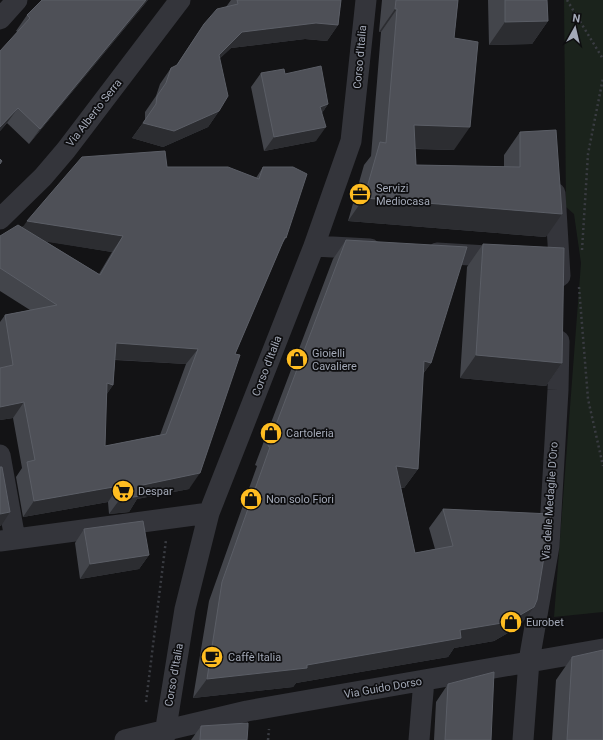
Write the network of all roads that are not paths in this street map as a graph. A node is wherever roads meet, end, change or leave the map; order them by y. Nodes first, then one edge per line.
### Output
1 (17, 0) edge
2 (180, 0) edge
3 (366, 0) edge
4 (0, 19) edge
5 (554, 174) edge
6 (0, 219) edge
7 (314, 246) junction
8 (386, 250) edge
9 (418, 252) edge
10 (560, 260) junction
11 (560, 298) edge
12 (559, 321) edge
13 (0, 455) edge
14 (210, 513) junction
15 (7, 540) edge
16 (603, 649) edge
17 (529, 661) junction
18 (424, 680) junction
19 (247, 711) junction
20 (247, 733) edge
21 (165, 736) edge
22 (134, 738) edge
23 (419, 740) edge
24 (523, 740) edge

1 - 4 street
2 - 6 street, Via Alberto Serra
3 - 7 street, Corso d'Italia
5 - 10 street
7 - 8 street
7 - 14 street, Corso d'Italia
9 - 10 street
10 - 11 street
12 - 17 street, Via delle Medaglie D'Oro
13 - 15 street
14 - 15 street
14 - 21 street, Corso d'Italia
16 - 17 street, Via Guido Dorso
17 - 18 street, Via Guido Dorso
17 - 24 street, Via delle Medaglie D'Oro
18 - 19 street, Via Guido Dorso
18 - 23 street
19 - 20 street
19 - 21 street, Via Guido Dorso
21 - 22 street, Via Guido Dorso

